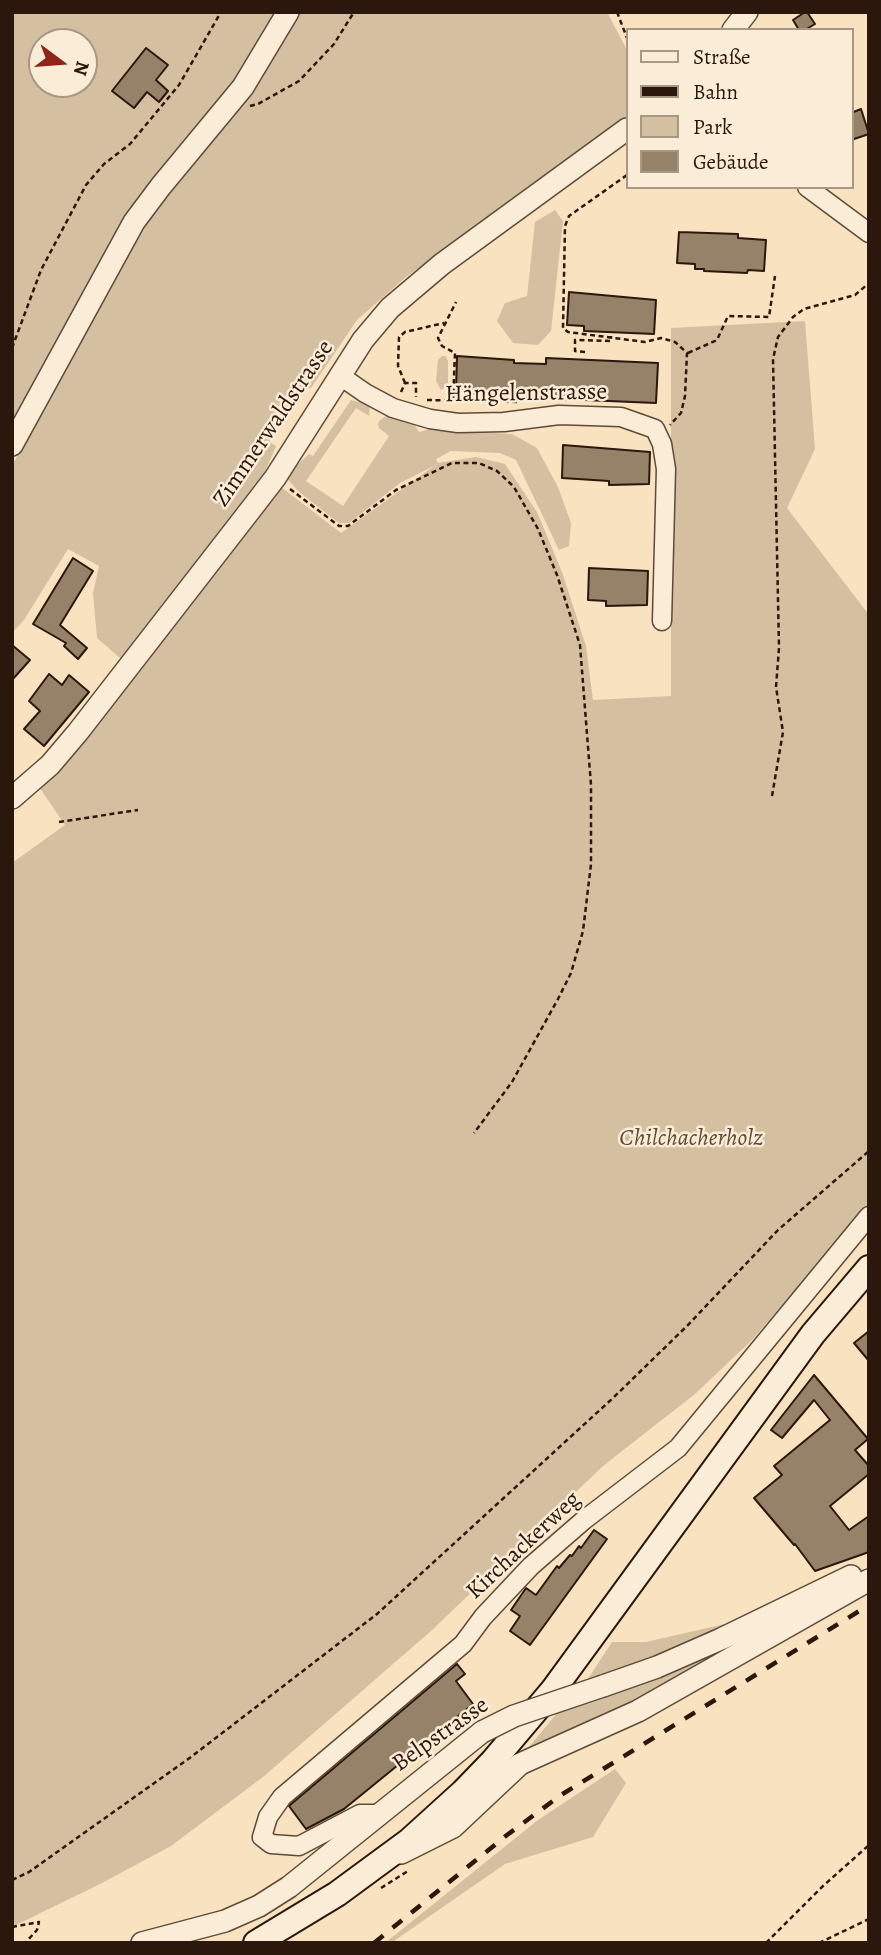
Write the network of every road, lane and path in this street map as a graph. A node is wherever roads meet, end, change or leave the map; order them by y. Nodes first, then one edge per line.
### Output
1 (221, 12) edge
2 (288, 12) edge
3 (354, 12) edge
4 (617, 12) edge
5 (626, 35) edge
6 (230, 104) junction
7 (626, 130) edge
8 (626, 176) edge
9 (810, 189) edge
10 (869, 233) edge
11 (775, 276) dead end
12 (869, 283) edge
13 (456, 302) dead end
14 (444, 323) junction
15 (611, 336) junction
16 (12, 348) edge
17 (585, 352) dead end
18 (687, 353) junction
19 (339, 375) junction
20 (405, 383) junction
21 (416, 383) junction
22 (422, 383) dead end
23 (453, 401) junction
24 (396, 409) junction
25 (545, 417) junction
26 (655, 429) junction
27 (12, 445) edge
28 (275, 478) junction
29 (662, 621) dead end
30 (772, 796) dead end
31 (12, 798) edge
32 (138, 810) dead end
33 (59, 822) dead end
34 (474, 1133) dead end
35 (869, 1151) edge
36 (869, 1216) edge
37 (869, 1268) edge
38 (869, 1569) edge
39 (869, 1580) edge
40 (380, 1814) junction
41 (869, 1845) edge
42 (380, 1863) junction
43 (12, 1880) edge
44 (869, 1919) edge
45 (12, 1927) edge
46 (25, 1943) edge
47 (142, 1943) edge
48 (256, 1943) edge
49 (766, 1943) edge
50 (819, 1943) edge

1 - 16 path
2 - 6 street
3 - 6 path
4 - 5 path
6 - 27 street
7 - 19 street, Zimmerwaldstrasse
8 - 15 path
9 - 10 street
11 - 18 path
12 - 30 path
13 - 14 path
14 - 20 path
14 - 23 path
15 - 17 path
15 - 18 path
18 - 26 path
19 - 24 street, Hängelenstrasse
19 - 28 street, Zimmerwaldstrasse
20 - 21 path
20 - 24 path
21 - 22 path
21 - 23 path
23 - 25 path
24 - 25 street, Hängelenstrasse
25 - 26 street, Hängelenstrasse
26 - 29 street
28 - 31 street, Zimmerwaldstrasse
28 - 34 path
32 - 33 path
35 - 43 path
36 - 40 street, Kirchackerweg
37 - 42 main road
38 - 40 street, Belpstrasse, bridge
39 - 42 street
40 - 47 street, Belpstrasse
41 - 49 path
42 - 48 main road
44 - 50 path
45 - 46 path

